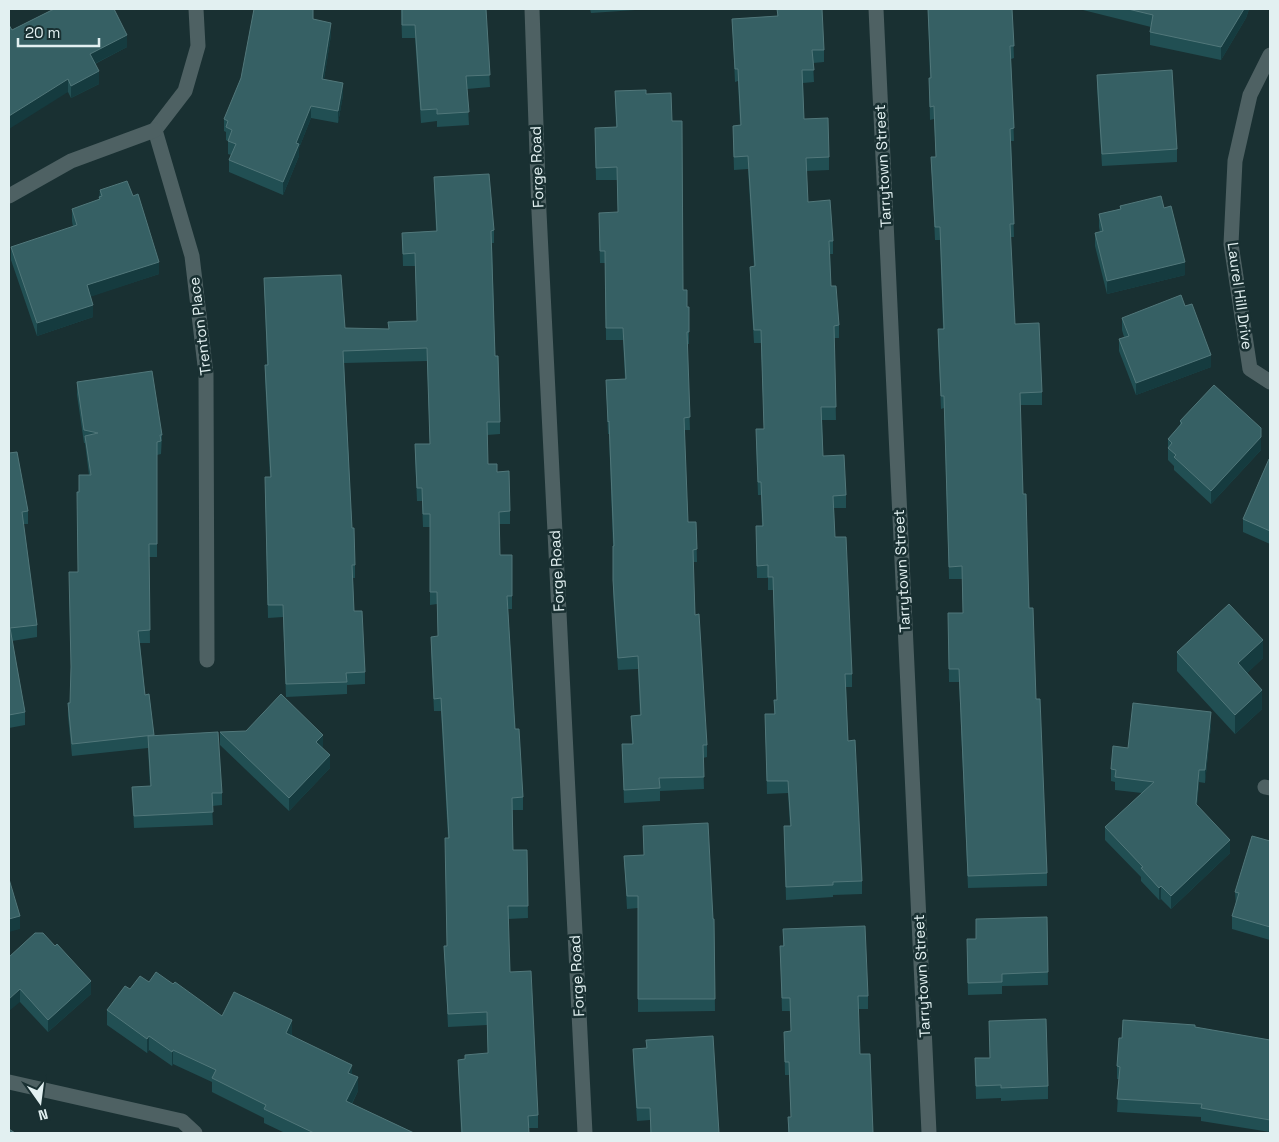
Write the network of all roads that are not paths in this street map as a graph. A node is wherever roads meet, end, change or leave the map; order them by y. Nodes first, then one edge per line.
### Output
1 (196, 9) edge
2 (532, 9) edge
3 (876, 9) edge
4 (1270, 55) edge
5 (155, 130) junction
6 (9, 196) edge
7 (1270, 382) edge
8 (207, 660) dead end
9 (9, 1082) edge
10 (195, 1133) edge
11 (585, 1133) edge
12 (929, 1133) edge

1 - 5 street
2 - 11 street, Forge Road
3 - 12 street, Tarrytown Street
4 - 7 street, Laurel Hill Drive
5 - 6 street
5 - 8 street, Trenton Place
9 - 10 street

